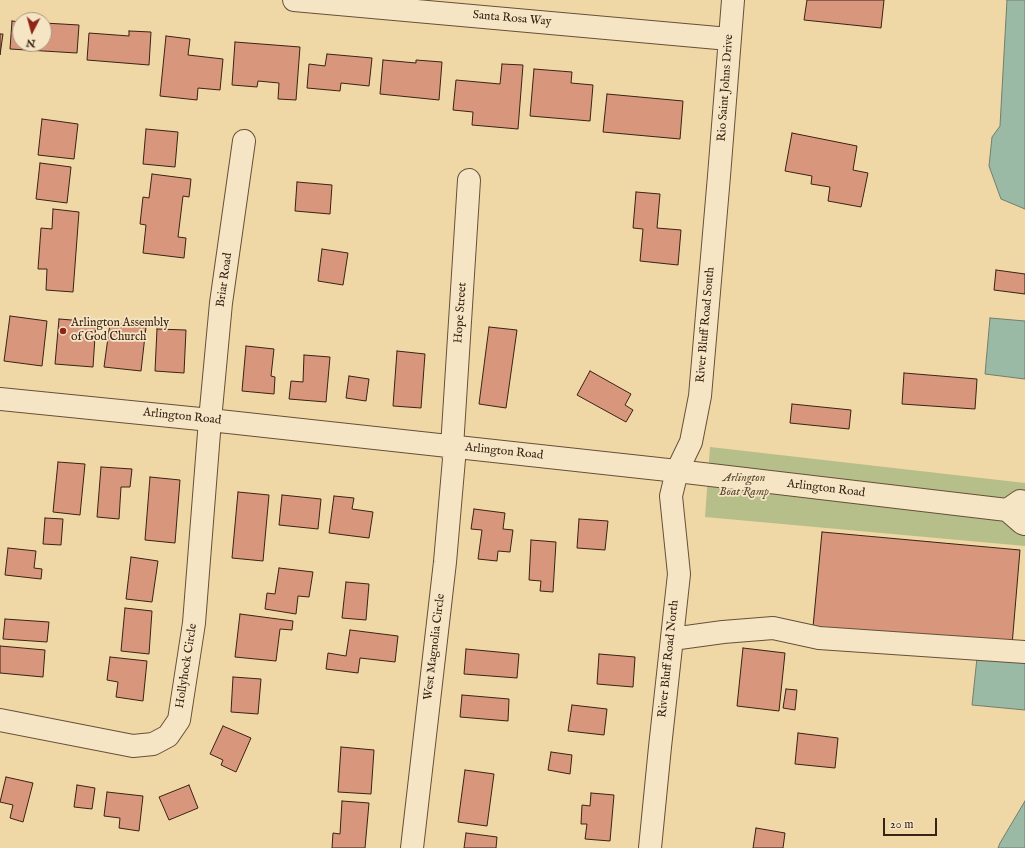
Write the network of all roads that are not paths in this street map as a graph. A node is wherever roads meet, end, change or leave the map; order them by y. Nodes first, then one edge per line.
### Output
1 (294, 0) edge
2 (733, 0) edge
3 (487, 9) edge
4 (730, 39) junction
5 (244, 141) dead end
6 (719, 176) joint
7 (469, 180) dead end
8 (0, 399) edge
9 (210, 420) junction
10 (452, 446) junction
11 (678, 471) junction
12 (1016, 506) edge
13 (1025, 524) edge
14 (672, 639) junction
15 (1025, 652) edge
16 (0, 720) edge
17 (412, 848) edge
18 (650, 848) edge

1 - 3 street, Santa Rosa Way
2 - 4 street, Rio Saint Johns Drive
3 - 4 street, Santa Rosa Way
4 - 6 street, Rio Saint Johns Drive
5 - 9 street, Briar Road
6 - 11 street, River Bluff Road South
7 - 10 street, Hope Street
8 - 9 street, Arlington Road
9 - 10 street, Arlington Road
9 - 16 street, Hollyhock Circle
10 - 11 street, Arlington Road
10 - 17 street, West Magnolia Circle
11 - 12 street, Arlington Road
11 - 14 street, River Bluff Road North
12 - 13 street
14 - 15 street
14 - 18 street, River Bluff Road North

